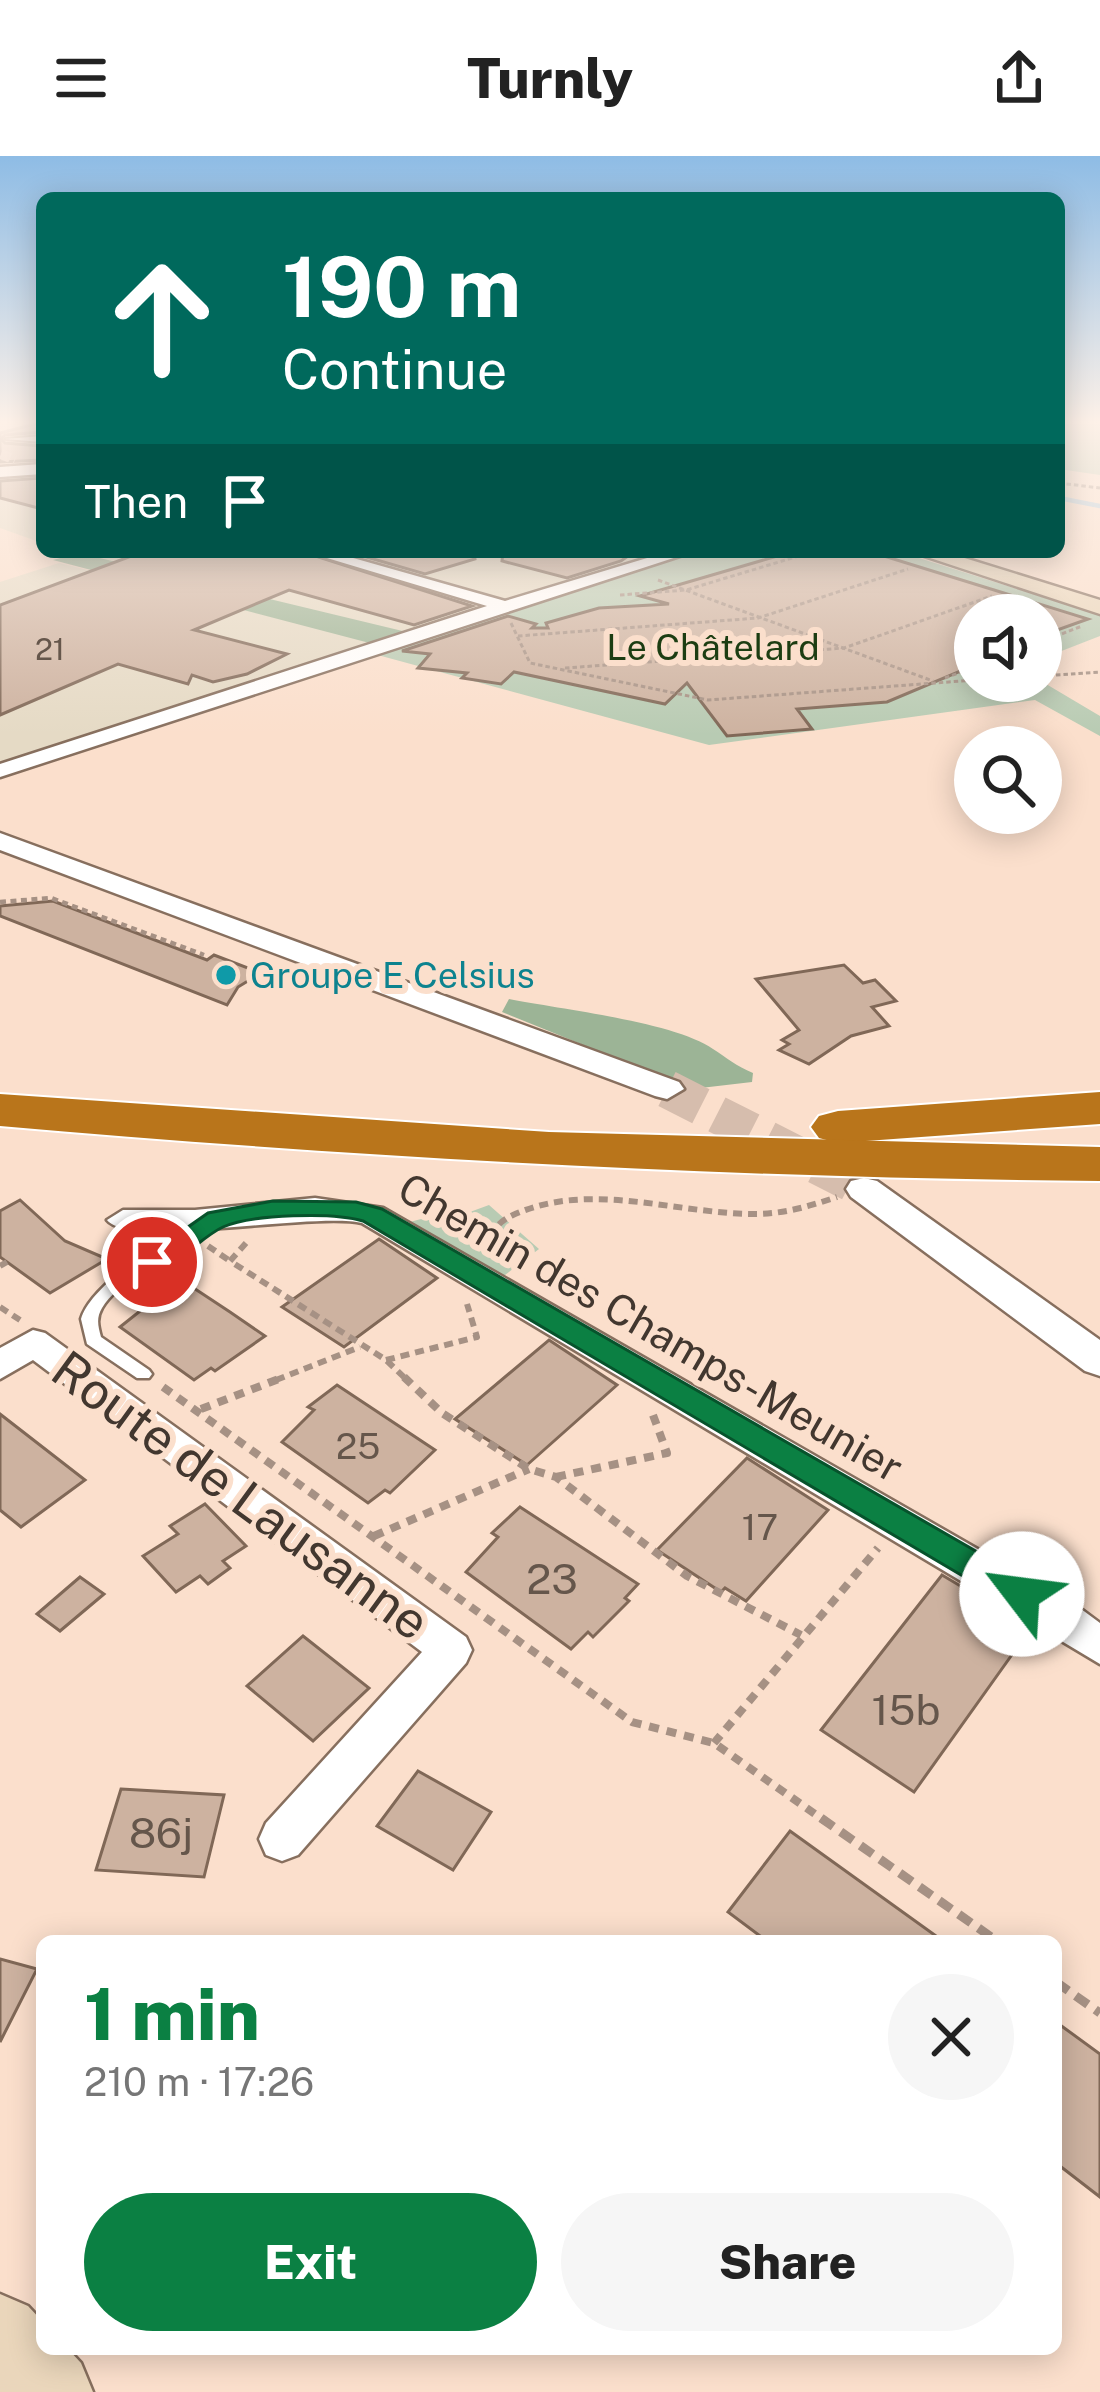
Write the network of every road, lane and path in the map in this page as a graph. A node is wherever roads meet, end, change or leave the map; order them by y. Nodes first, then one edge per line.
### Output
1 (335, 558) edge
2 (663, 558) edge
3 (792, 558) edge
4 (922, 558) edge
5 (627, 568) junction
6 (686, 590) junction
7 (1004, 592) dead end
8 (505, 609) junction
9 (1098, 614) edge
10 (758, 618) junction
11 (1062, 632) edge
12 (518, 636) junction
13 (844, 649) junction
14 (555, 669) junction
15 (1100, 672) edge
16 (954, 675) edge
17 (1062, 675) edge
18 (954, 681) edge
19 (935, 682) junction
20 (0, 771) edge
21 (0, 841) edge
22 (0, 902) edge
23 (205, 955) dead end
24 (0, 1077) edge
25 (667, 1089) tunnel mouth
26 (1100, 1108) edge
27 (0, 1109) edge
28 (832, 1128) junction
29 (1100, 1131) edge
30 (1100, 1164) edge
31 (853, 1192) joint
32 (123, 1220) dead end
33 (219, 1237) junction
34 (248, 1240) dead end
35 (230, 1261) junction
36 (459, 1264) junction
37 (360, 1347) junction
38 (386, 1360) junction
39 (1100, 1360) edge
40 (0, 1366) edge
41 (143, 1373) joint
42 (648, 1401) dead end
43 (199, 1410) junction
44 (529, 1469) junction
45 (556, 1477) junction
46 (893, 1532) dead end
47 (374, 1535) junction
48 (801, 1635) junction
49 (1100, 1646) edge
50 (714, 1743) junction
51 (282, 1839) dead end
52 (989, 1935) edge
53 (1062, 1986) edge
54 (1100, 2013) edge
55 (0, 2334) edge
56 (52, 2392) edge

1 - 8 street
2 - 5 street
3 - 6 path
4 - 9 main road
4 - 10 path
5 - 6 path
5 - 8 street
6 - 10 path
7 - 13 path
8 - 12 path
8 - 20 street
9 - 11 path
10 - 12 path
10 - 13 path
12 - 14 path
13 - 14 path
13 - 19 path
14 - 19 path
15 - 17 path
16 - 19 path
18 - 19 path
21 - 25 street
22 - 23 path
24 - 28 highway
26 - 28 highway
27 - 30 highway
28 - 29 highway
31 - 36 path
31 - 39 street
32 - 33 street, Chemin des Champs-Meunier
33 - 35 path
33 - 36 street, Chemin des Champs-Meunier
33 - 41 lane
34 - 35 path
35 - 37 path
36 - 38 path
36 - 49 street, Chemin des Champs-Meunier
37 - 38 path
37 - 43 path
38 - 44 path
40 - 51 street, Route de Lausanne
41 - 43 path
42 - 45 path
43 - 47 path
44 - 45 path
44 - 47 path
45 - 48 path
46 - 48 path
47 - 50 path
48 - 50 path
50 - 52 path
53 - 54 path
55 - 56 main road

